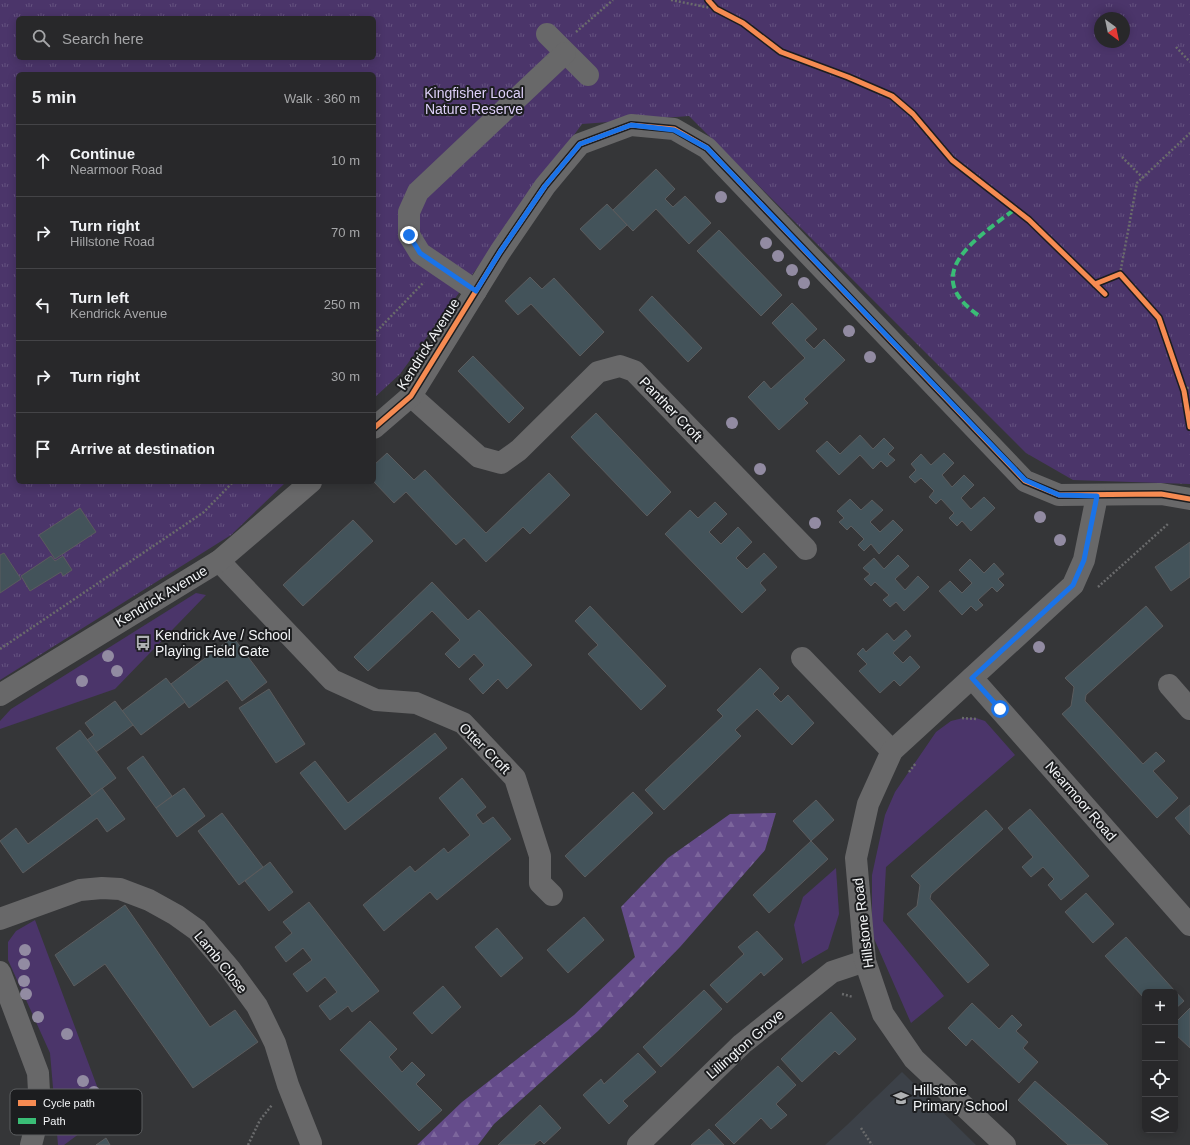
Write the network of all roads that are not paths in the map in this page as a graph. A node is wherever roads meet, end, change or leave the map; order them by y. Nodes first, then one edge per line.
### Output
1 (588, 75) dead end
2 (476, 291) junction
3 (411, 396) junction
4 (376, 426) edge
5 (309, 484) edge
6 (1097, 496) junction
7 (1190, 499) edge
8 (806, 549) dead end
9 (219, 561) junction
10 (802, 658) dead end
11 (972, 678) junction
12 (1169, 685) dead end
13 (0, 696) edge
14 (1190, 709) edge
15 (892, 751) junction
16 (552, 895) dead end
17 (1187, 916) edge
18 (0, 919) edge
19 (864, 961) junction
20 (0, 972) edge
21 (39, 1089) edge
22 (34, 1135) edge
23 (311, 1143) dead end
24 (31, 1145) edge
25 (638, 1145) edge
26 (1005, 1145) edge

1 - 2 street
2 - 3 street, Kendrick Avenue
2 - 6 street, Kendrick Avenue
3 - 4 street, Kendrick Avenue
3 - 8 street, Panther Croft
5 - 9 street, Kendrick Avenue
6 - 7 street, Kendrick Avenue
6 - 11 street, Hillstone Road
9 - 13 street, Kendrick Avenue
9 - 16 street, Otter Croft
10 - 15 street
11 - 15 street, Hillstone Road
11 - 17 street, Nearmoor Road
12 - 14 street
15 - 19 street, Hillstone Road
18 - 23 street, Lamb Close
19 - 25 street, Lillington Grove
19 - 26 street, Hillstone Road
20 - 21 street
22 - 24 street

